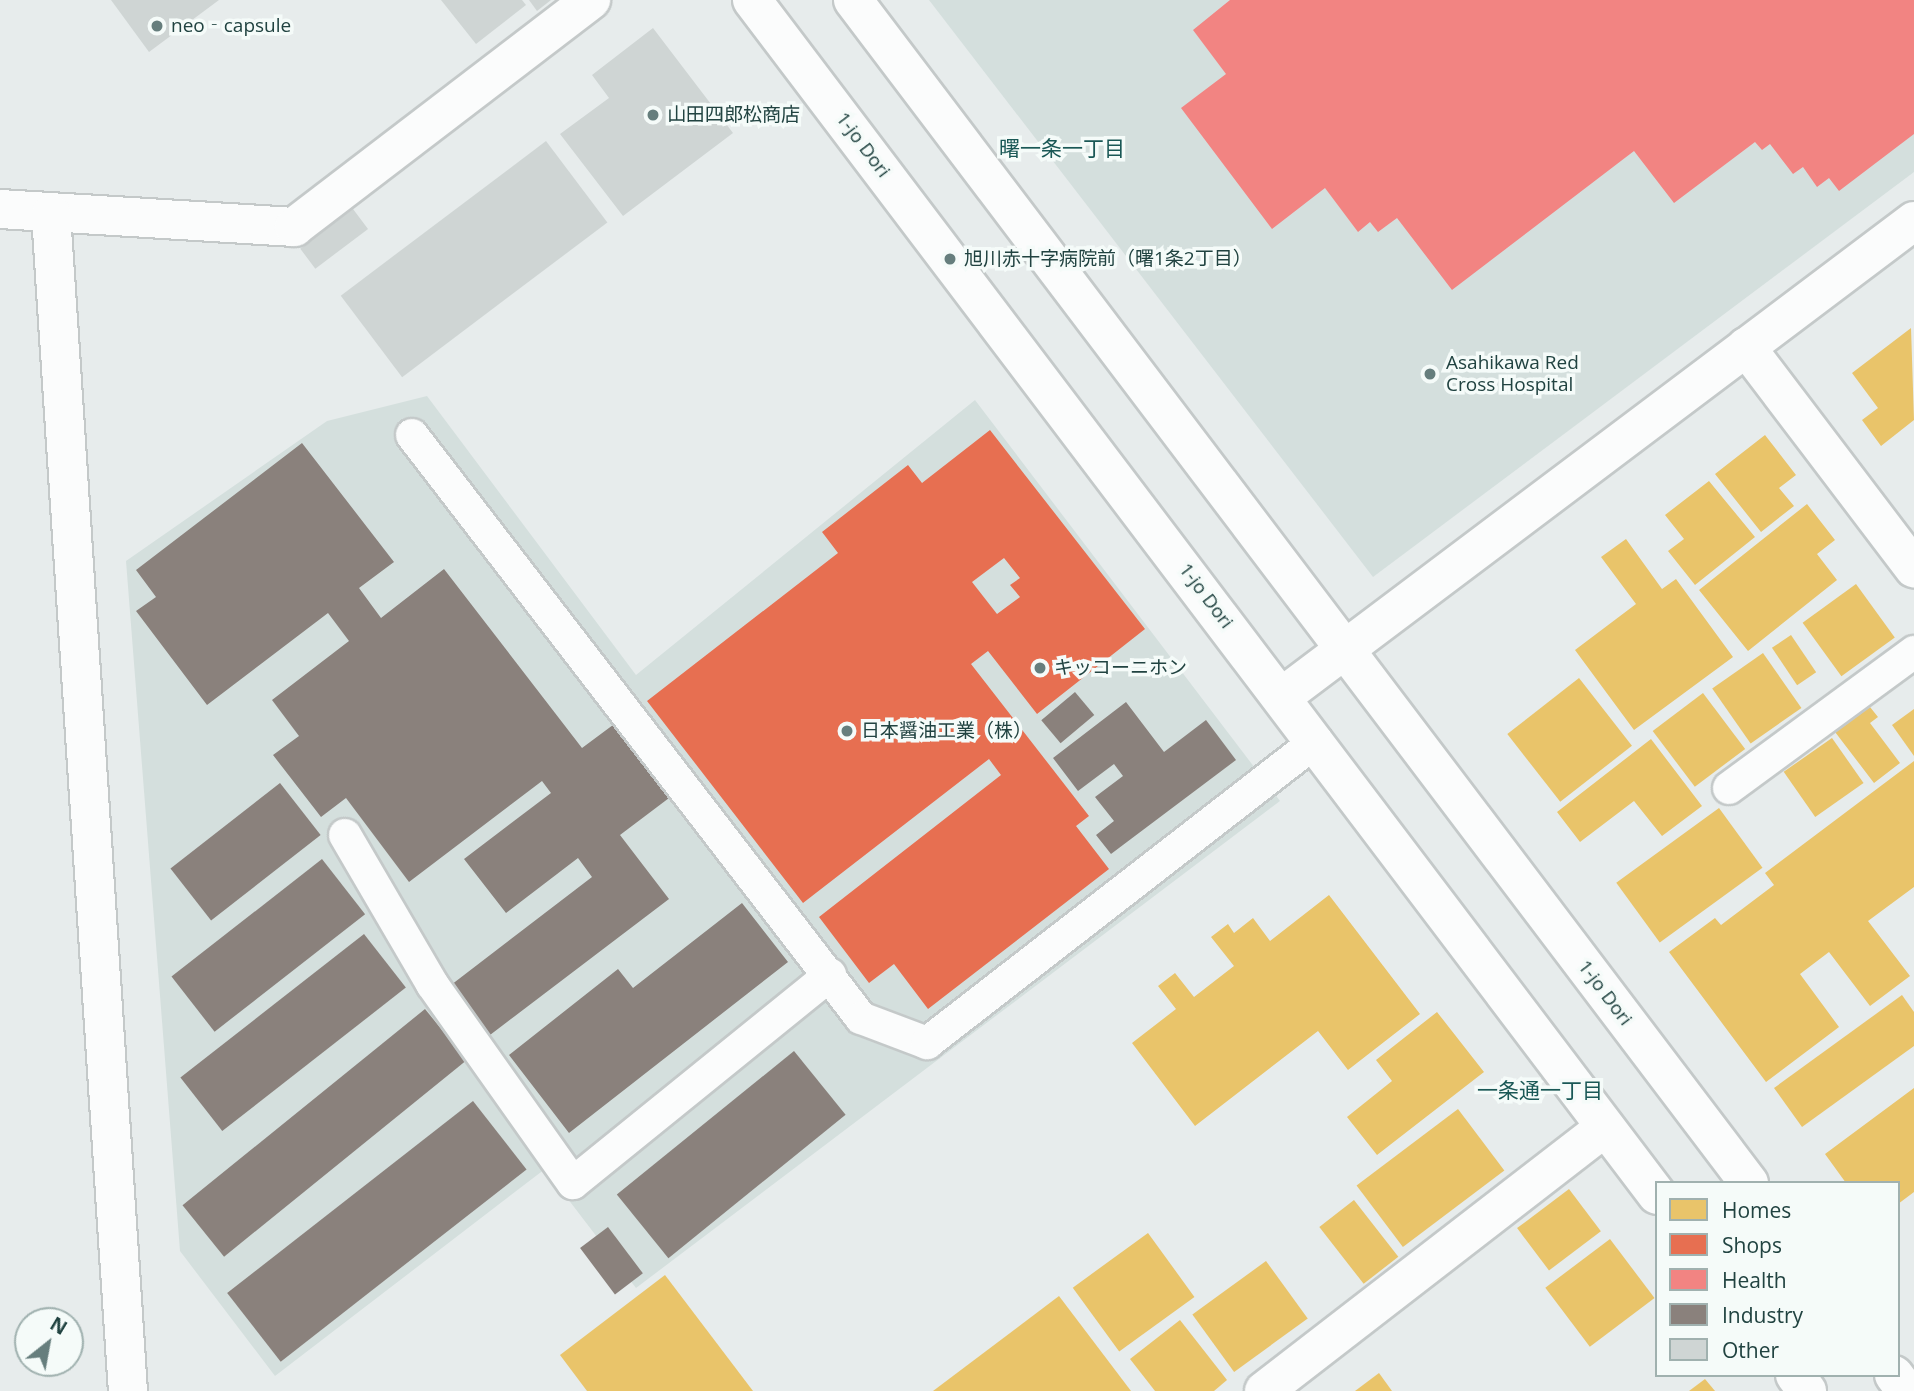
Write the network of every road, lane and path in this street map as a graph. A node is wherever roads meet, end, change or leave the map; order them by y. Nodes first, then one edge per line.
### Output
1 (591, 0) edge
2 (752, 0) edge
3 (853, 0) edge
4 (0, 209) edge
5 (51, 214) junction
6 (1914, 221) edge
7 (1746, 347) junction
8 (412, 435) dead end
9 (1914, 568) edge
10 (1347, 648) junction
11 (1914, 652) edge
12 (1283, 696) junction
13 (1317, 741) junction
14 (1729, 788) dead end
15 (345, 835) dead end
16 (831, 975) junction
17 (1605, 1128) junction
18 (1747, 1181) edge
19 (1655, 1192) edge
20 (128, 1391) edge
21 (1264, 1391) edge

1 - 5 street
2 - 12 street, 1-jo Dori
3 - 10 street, 1-jo Dori
4 - 5 street
5 - 20 street
6 - 7 street
7 - 9 street
7 - 10 street
8 - 16 lane
10 - 12 street
10 - 18 street, 1-jo Dori
11 - 14 lane
12 - 13 street, 1-jo Dori
13 - 16 lane
13 - 17 street, 1-jo Dori
15 - 16 lane
17 - 19 street, 1-jo Dori
17 - 21 street

